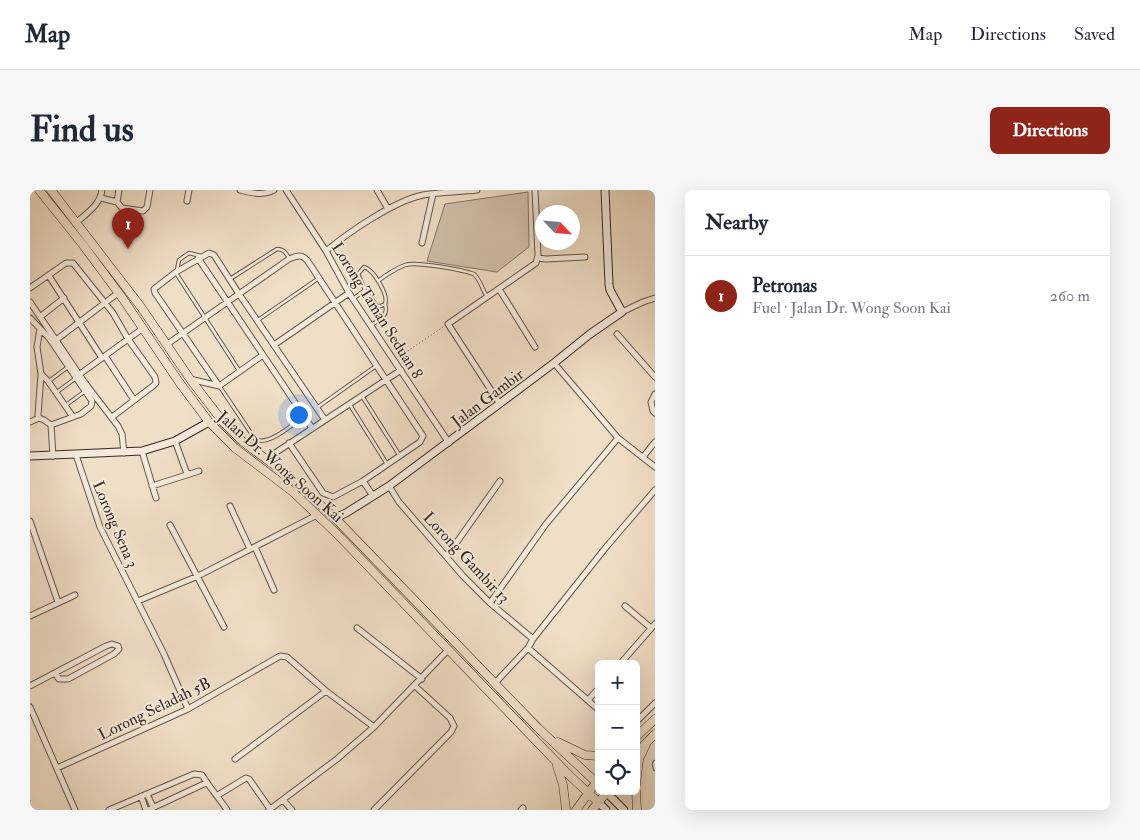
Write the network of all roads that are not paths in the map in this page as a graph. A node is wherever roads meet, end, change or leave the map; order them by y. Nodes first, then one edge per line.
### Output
1 (38, 190) edge
2 (51, 190) edge
3 (102, 190) edge
4 (119, 190) edge
5 (150, 190) edge
6 (189, 190) edge
7 (240, 190) edge
8 (274, 190) edge
9 (377, 190) edge
10 (477, 190) edge
11 (535, 190) edge
12 (605, 190) edge
13 (288, 191) edge
14 (433, 194) junction
15 (101, 198) junction
16 (187, 201) dead end
17 (117, 202) junction
18 (388, 210) junction
19 (76, 222) junction
20 (422, 243) dead end
21 (326, 251) junction
22 (200, 257) junction
23 (585, 257) dead end
24 (538, 258) junction
25 (290, 259) junction
26 (176, 272) junction
27 (48, 276) junction
28 (319, 278) junction
29 (230, 280) junction
30 (378, 282) junction
31 (30, 288) edge
32 (499, 289) junction
33 (365, 290) junction
34 (118, 293) junction
35 (349, 293) junction
36 (239, 294) junction
37 (487, 297) junction
38 (64, 298) junction
39 (655, 298) edge
40 (353, 299) junction
41 (30, 302) edge
42 (228, 302) junction
43 (105, 303) junction
44 (335, 303) junction
45 (385, 304) junction
46 (622, 312) junction
47 (40, 317) junction
48 (30, 318) edge
49 (206, 318) junction
50 (257, 321) junction
51 (78, 322) junction
52 (371, 325) junction
53 (142, 328) junction
54 (40, 329) junction
55 (184, 333) junction
56 (617, 334) dead end
57 (128, 339) junction
58 (56, 340) junction
59 (166, 345) junction
60 (274, 345) junction
61 (535, 347) dead end
62 (263, 356) junction
63 (104, 357) junction
64 (554, 364) junction
65 (376, 366) junction
66 (68, 367) junction
67 (401, 370) junction
68 (240, 372) junction
69 (41, 374) junction
70 (78, 376) junction
71 (655, 377) edge
72 (190, 379) junction
73 (385, 380) junction
74 (48, 381) junction
75 (219, 386) junction
76 (85, 391) junction
77 (57, 392) junction
78 (655, 394) edge
79 (362, 396) junction
80 (134, 400) junction
81 (349, 404) junction
82 (500, 404) junction
83 (66, 405) junction
84 (316, 408) junction
85 (655, 413) edge
86 (304, 416) junction
87 (73, 417) junction
88 (112, 417) junction
89 (39, 418) junction
90 (325, 420) junction
91 (30, 422) edge
92 (209, 422) junction
93 (52, 425) junction
94 (312, 428) junction
95 (618, 438) junction
96 (175, 441) junction
97 (655, 442) edge
98 (289, 443) junction
99 (449, 443) junction
100 (142, 452) junction
101 (124, 453) junction
102 (76, 455) junction
103 (30, 456) edge
104 (53, 456) junction
105 (400, 456) junction
106 (643, 457) junction
107 (266, 459) junction
108 (387, 464) junction
109 (655, 467) edge
110 (199, 470) dead end
111 (187, 474) junction
112 (363, 481) junction
113 (500, 481) dead end
114 (152, 486) junction
115 (391, 489) junction
116 (655, 490) edge
117 (374, 496) junction
118 (156, 498) dead end
119 (230, 506) dead end
120 (318, 515) junction
121 (335, 518) junction
122 (30, 521) edge
123 (170, 525) dead end
124 (253, 548) junction
125 (447, 556) junction
126 (198, 576) junction
127 (274, 590) dead end
128 (75, 595) dead end
129 (138, 601) junction
130 (58, 602) junction
131 (490, 603) junction
132 (625, 606) dead end
133 (30, 616) edge
134 (653, 626) edge
135 (224, 627) dead end
136 (357, 628) dead end
137 (533, 639) junction
138 (528, 648) junction
139 (449, 649) junction
140 (623, 660) edge
141 (55, 673) junction
142 (422, 679) junction
143 (495, 683) junction
144 (30, 686) edge
145 (415, 686) junction
146 (326, 691) junction
147 (595, 692) edge
148 (588, 700) junction
149 (655, 703) edge
150 (595, 706) edge
151 (31, 708) edge
152 (188, 709) junction
153 (640, 718) edge
154 (655, 719) edge
155 (374, 728) junction
156 (538, 728) junction
157 (640, 733) edge
158 (655, 734) edge
159 (647, 742) junction
160 (640, 750) edge
161 (595, 757) edge
162 (640, 757) edge
163 (553, 758) junction
164 (235, 759) dead end
165 (655, 762) edge
166 (57, 768) junction
167 (655, 769) edge
168 (595, 779) edge
169 (206, 783) junction
170 (595, 786) edge
171 (147, 794) junction
172 (588, 794) junction
173 (218, 795) junction
174 (605, 795) edge
175 (610, 795) edge
176 (636, 795) edge
177 (141, 796) junction
178 (283, 800) junction
179 (598, 803) junction
180 (149, 809) edge
181 (75, 810) edge
182 (109, 810) edge
183 (227, 810) edge
184 (269, 810) edge
185 (292, 810) edge
186 (374, 810) edge
187 (566, 810) edge
188 (576, 810) edge
189 (592, 810) edge
190 (606, 810) edge
191 (624, 810) edge
192 (637, 810) edge

1 - 34 main road, Jalan Dr. Wong Soon Kai
2 - 19 main road, Jalan Dr. Wong Soon Kai
3 - 15 street
4 - 17 street
5 - 17 street
6 - 16 street
7 - 8 street
9 - 18 street
10 - 14 street
11 - 24 street
12 - 46 street
13 - 21 street, Lorong Taman Seduan 8
14 - 18 street
14 - 20 street
15 - 17 street
15 - 19 street
18 - 21 street
19 - 59 main road, Jalan Dr. Wong Soon Kai
21 - 35 street, Lorong Taman Seduan 8
22 - 26 street
22 - 26 lane
22 - 29 street
22 - 42 street
23 - 24 street
24 - 32 street
25 - 28 street
25 - 29 lane
25 - 36 street
26 - 49 lane
26 - 55 street
27 - 31 street
27 - 38 street
27 - 43 street
28 - 44 street
28 - 50 lane
29 - 36 street
30 - 33 lane
30 - 37 lane
30 - 45 lane
32 - 37 street
32 - 61 street
33 - 40 lane
33 - 45 lane
34 - 43 street
34 - 53 main road, Jalan Dr. Wong Soon Kai
35 - 40 street, Lorong Taman Seduan 8
35 - 44 street
36 - 42 street
36 - 50 street
37 - 82 street
38 - 47 street
38 - 51 street
39 - 46 street, Jalan Gambir
40 - 52 street, Lorong Taman Seduan 8
41 - 47 street
42 - 49 street
42 - 62 street
43 - 51 street
43 - 57 street
44 - 60 street
44 - 65 street
45 - 52 lane
46 - 64 street, Jalan Gambir
47 - 58 street
48 - 54 street
49 - 55 street
49 - 68 lane
50 - 60 street
51 - 58 street
51 - 63 street
52 - 67 street, Lorong Taman Seduan 8
53 - 57 street
53 - 92 main road, Jalan Dr. Wong Soon Kai
54 - 66 street
54 - 69 street
55 - 59 street
55 - 75 street
56 - 71 street
57 - 63 street
57 - 80 street
58 - 70 street
59 - 72 main road, Jalan Dr. Wong Soon Kai
60 - 84 street
62 - 68 street
62 - 86 street
63 - 70 street
63 - 80 street
64 - 82 street, Jalan Gambir
64 - 95 street
65 - 73 street
65 - 84 lane
66 - 70 street
66 - 74 lane
67 - 73 street
67 - 99 street, Lorong Taman Seduan 8
68 - 75 street
69 - 74 street
69 - 89 street
70 - 76 street
70 - 77 lane
70 - 88 street
72 - 75 street
72 - 107 main road, Jalan Dr. Wong Soon Kai
73 - 79 street
73 - 105 street
74 - 77 street
75 - 86 lane
76 - 83 lane
76 - 87 street
77 - 83 street
78 - 85 street
79 - 81 street
79 - 105 lane
80 - 88 street
81 - 90 street
81 - 108 lane
82 - 99 street, Jalan Gambir
83 - 87 street
84 - 90 street
86 - 94 street
87 - 93 street
88 - 101 street
89 - 91 street
89 - 93 street
90 - 94 street
92 - 96 street
92 - 120 main road, Jalan Dr. Wong Soon Kai
93 - 104 street
94 - 98 street
95 - 106 street
95 - 131 street
96 - 100 street
96 - 111 street
97 - 106 street
98 - 107 street
98 - 112 street
99 - 115 street, Jalan Gambir
100 - 101 street
100 - 114 street
101 - 102 street
102 - 104 street
102 - 129 street, Lorong Sena 3
103 - 104 street
105 - 108 street
106 - 109 street
107 - 121 main road, Jalan Dr. Wong Soon Kai
108 - 112 street
110 - 111 street
111 - 114 street
112 - 117 street
113 - 125 street
114 - 118 street
115 - 117 street, Jalan Gambir
115 - 125 street, Lorong Gambir 13
116 - 137 street
117 - 121 street, Jalan Gambir
119 - 124 street
120 - 124 street
120 - 139 main road, Jalan Dr. Wong Soon Kai
121 - 143 main road, Jalan Dr. Wong Soon Kai
122 - 130 street
123 - 126 street
124 - 126 street
124 - 127 street
125 - 131 street, Lorong Gambir 13
126 - 129 street
126 - 135 street
128 - 130 street
129 - 152 street, Lorong Sena 3
130 - 133 street
131 - 137 street, Lorong Gambir 13
132 - 134 street
134 - 140 street
136 - 142 street
137 - 138 street
138 - 143 street
138 - 148 street
139 - 142 street
139 - 163 main road, Jalan Dr. Wong Soon Kai
141 - 141 street
141 - 144 street
142 - 145 street
143 - 156 main road, Jalan Dr. Wong Soon Kai
145 - 155 street
145 - 186 street
146 - 152 street, Lorong Seladah 5B
146 - 155 street
146 - 164 street
147 - 148 street
148 - 150 street
149 - 153 street
151 - 166 street
152 - 166 street, Lorong Seladah 5B
154 - 157 main road
155 - 178 street
156 - 161 main road
156 - 168 main road, Jalan Dr. Wong Soon Kai
158 - 159 main road
159 - 160 main road
159 - 162 main road
163 - 172 main road, Jalan Dr. Wong Soon Kai
163 - 187 main road
165 - 167 lane
166 - 181 street
169 - 171 street
169 - 173 street
169 - 180 street
170 - 172 main road
171 - 177 street
171 - 180 street
172 - 179 main road, Jalan Dr. Wong Soon Kai
172 - 188 main road
173 - 183 street
173 - 184 street
174 - 179 main road
175 - 191 street
176 - 192 main road
177 - 180 street
177 - 182 street
178 - 184 street
178 - 185 street
179 - 189 main road
179 - 190 street

